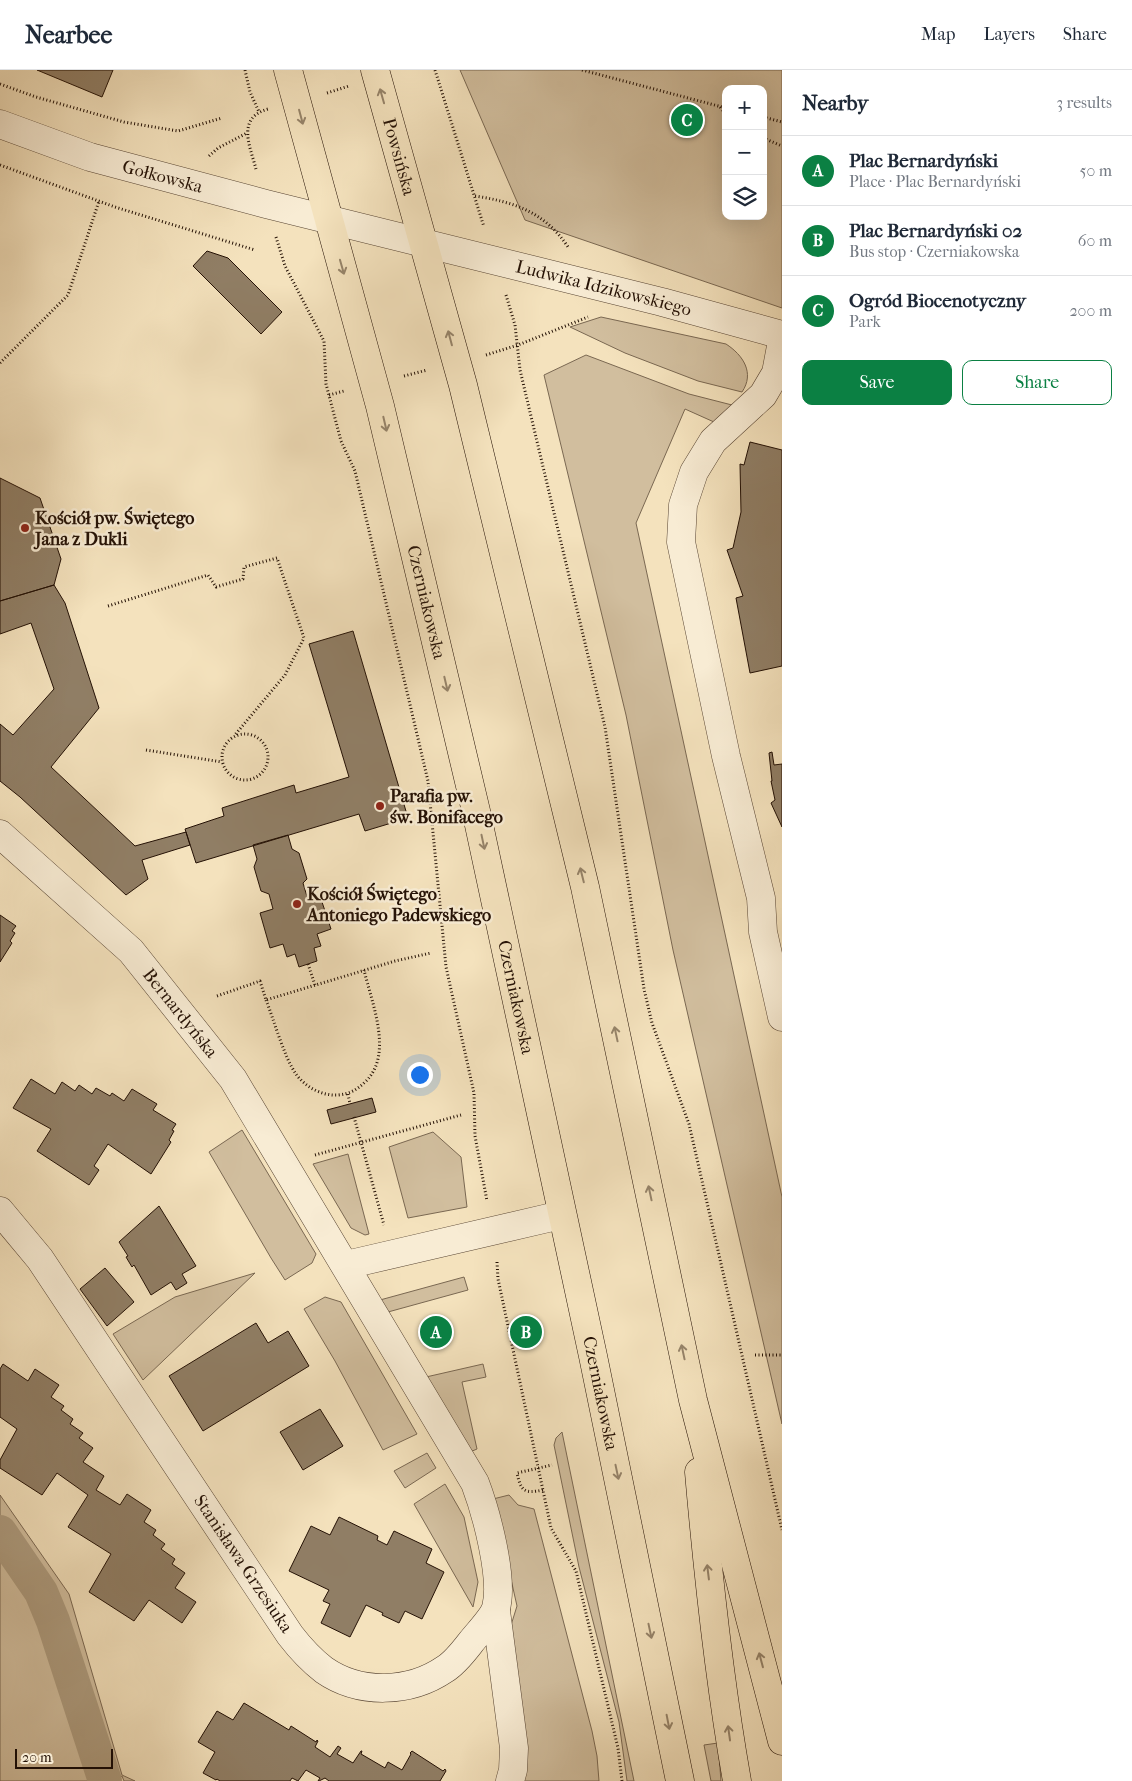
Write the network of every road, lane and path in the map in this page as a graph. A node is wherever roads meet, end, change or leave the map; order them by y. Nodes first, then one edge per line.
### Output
1 (245, 70) edge
2 (288, 70) edge
3 (435, 70) edge
4 (582, 70) edge
5 (590, 71) edge
6 (364, 78) edge
7 (0, 84) edge
8 (334, 91) dead end
9 (720, 106) joint
10 (271, 108) dead end
11 (722, 109) edge
12 (259, 112) junction
13 (222, 118) dead end
14 (767, 118) edge
15 (782, 122) edge
16 (0, 124) edge
17 (767, 140) edge
18 (782, 146) edge
19 (252, 154) dead end
20 (0, 164) edge
21 (474, 196) junction
22 (99, 201) junction
23 (480, 215) dead end
24 (328, 220) junction
25 (424, 244) junction
26 (279, 249) dead end
27 (255, 250) dead end
28 (593, 286) junction
29 (595, 314) dead end
30 (513, 316) dead end
31 (782, 335) edge
32 (782, 341) edge
33 (518, 345) junction
34 (489, 354) dead end
35 (0, 363) edge
36 (419, 372) dead end
37 (399, 377) dead end
38 (348, 390) dead end
39 (329, 395) junction
40 (108, 606) dead end
41 (234, 736) junction
42 (146, 750) dead end
43 (222, 762) junction
44 (0, 834) edge
45 (431, 954) dead end
46 (308, 964) dead end
47 (364, 970) junction
48 (315, 985) junction
49 (217, 996) dead end
50 (266, 1000) junction
51 (782, 1017) edge
52 (348, 1094) junction
53 (350, 1104) dead end
54 (354, 1117) dead end
55 (488, 1206) dead end
56 (0, 1211) edge
57 (561, 1215) junction
58 (392, 1255) junction
59 (497, 1256) dead end
60 (346, 1265) junction
61 (755, 1355) dead end
62 (782, 1355) edge
63 (694, 1400) junction
64 (552, 1465) dead end
65 (538, 1468) junction
66 (543, 1490) junction
67 (782, 1530) edge
68 (496, 1611) junction
69 (782, 1741) edge
70 (510, 1781) edge
71 (622, 1781) edge
72 (680, 1781) edge
73 (737, 1781) edge

1 - 12 path
2 -> 24 main road
3 - 21 path
4 - 5 path
5 - 9 path
6 - 8 path
25 -> 6 main road, Powsińska
7 - 13 path
9 - 11 path
10 - 12 path
12 - 19 path
14 - 15 path
16 - 24 street, Gołkowska
17 - 18 path
20 - 22 path
21 - 23 path
21 - 28 path
22 - 27 path
22 - 35 path
24 - 25 street, Gołkowska
24 -> 57 main road, Czerniakowska
25 - 28 street, Ludwika Idzikowskiego
63 -> 25 main road
26 - 39 path
28 - 31 street, Ludwika Idzikowskiego
29 - 33 path
30 - 33 path
32 - 51 street
33 - 34 path
33 - 67 path
36 - 37 path
38 - 39 path
39 - 55 path
40 - 41 path
41 - 43 path
41 - 43 path
42 - 43 path
44 - 60 street, Bernardyńska
45 - 47 path
46 - 48 path
47 - 48 path
47 - 52 path
48 - 50 path
49 - 50 path
50 - 52 path
52 - 53 path
54 - 58 path
56 - 68 street, Stanisława Grzesiuka
57 - 58 street
57 -> 72 main road, Czerniakowska
58 - 60 street
59 - 65 path
60 - 68 street, Bernardyńska
61 - 62 path
69 -> 63 main road
73 -> 63 main road
64 - 65 path
65 - 66 path
65 - 66 path
66 - 71 path
68 - 70 street

